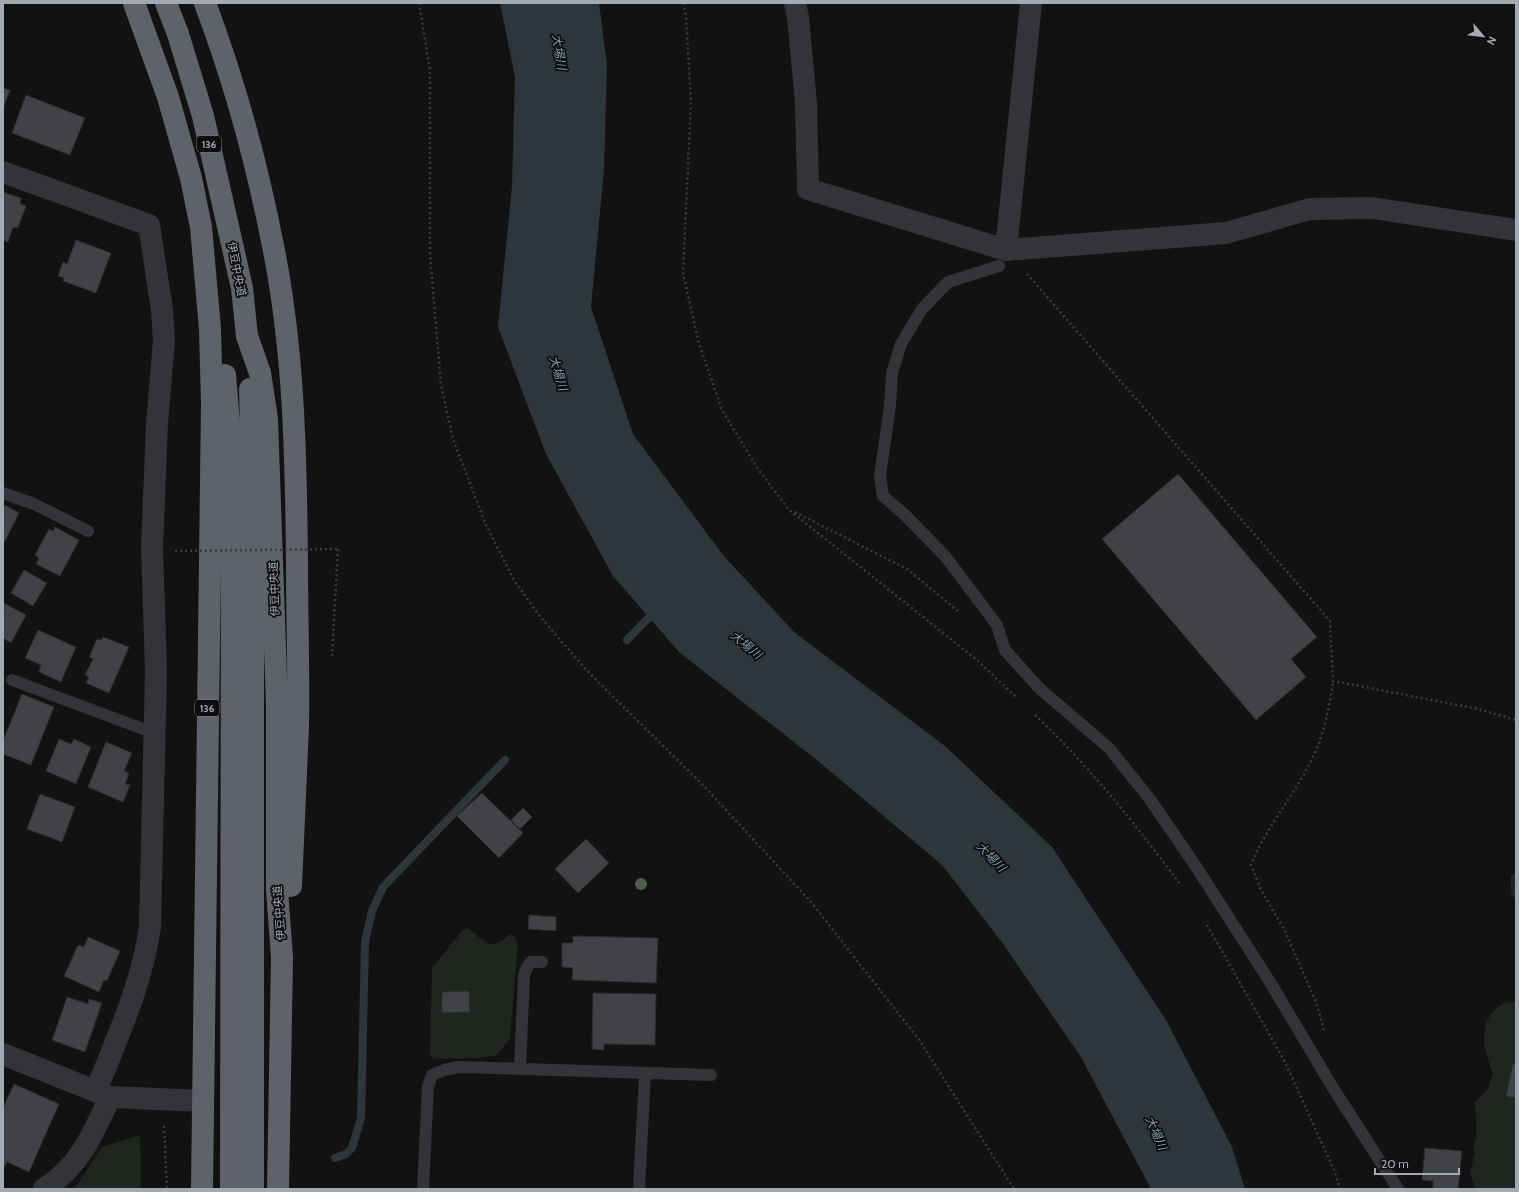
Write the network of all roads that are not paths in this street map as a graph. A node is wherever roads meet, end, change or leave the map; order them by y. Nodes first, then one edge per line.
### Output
1 (134, 3) edge
2 (166, 3) edge
3 (174, 3) edge
4 (205, 3) edge
5 (795, 3) edge
6 (1031, 3) edge
7 (178, 34) junction
8 (3, 172) edge
9 (202, 227) junction
10 (1516, 230) edge
11 (1003, 258) junction
12 (247, 336) junction
13 (3, 493) edge
14 (88, 531) dead end
15 (12, 680) dead end
16 (154, 733) junction
17 (282, 957) junction
18 (542, 962) dead end
19 (3, 1054) edge
20 (520, 1069) junction
21 (646, 1073) junction
22 (711, 1075) dead end
23 (103, 1094) junction
24 (203, 1101) junction
25 (44, 1189) edge
26 (202, 1189) edge
27 (231, 1189) edge
28 (252, 1189) edge
29 (278, 1189) edge
30 (423, 1189) edge
31 (639, 1189) edge
32 (1398, 1189) edge

1 - 9 highway, 136
2 - 7 highway, 伊豆中央道 / 136
3 - 7 highway
4 - 17 highway
5 - 11 street
6 - 11 street
7 - 12 highway, 伊豆中央道 / 136
8 - 16 street
9 - 24 highway, 136
9 - 27 highway
10 - 11 street
11 - 32 lane
12 - 17 highway, 伊豆中央道 / 136
12 - 28 highway
13 - 14 lane
15 - 16 lane
16 - 23 street
17 - 29 highway, 伊豆中央道 / 136
18 - 20 lane
19 - 23 street
20 - 21 lane
20 - 30 lane
21 - 22 lane
21 - 31 lane
23 - 24 street
23 - 25 street
24 - 26 highway, 136

